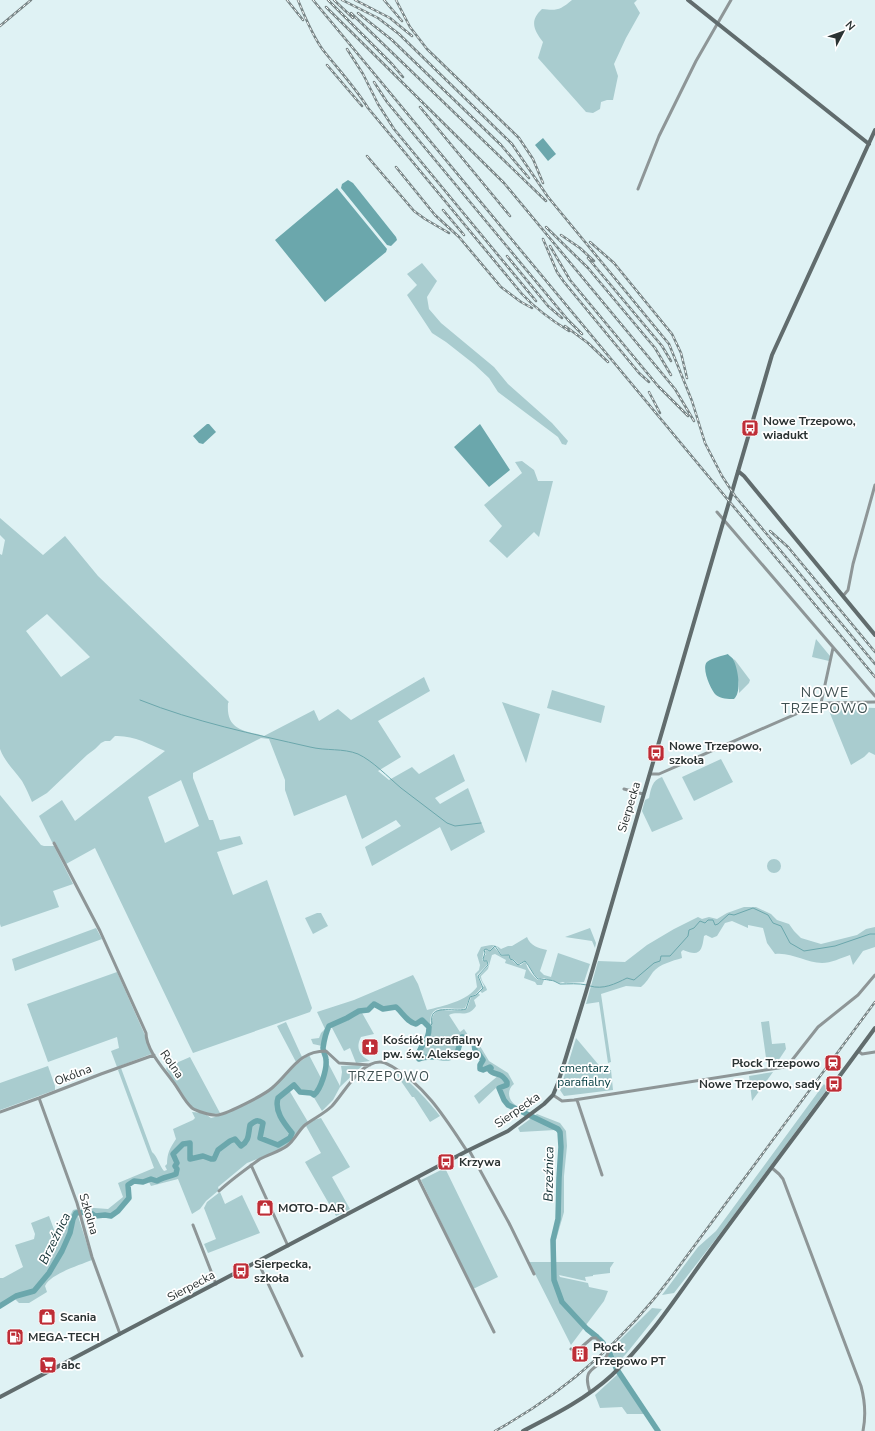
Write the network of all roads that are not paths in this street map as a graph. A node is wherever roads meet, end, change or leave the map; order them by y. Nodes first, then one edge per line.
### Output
1 (688, 0) edge
2 (731, 0) edge
3 (717, 24) junction
4 (875, 130) edge
5 (869, 144) junction
6 (638, 189) dead end
7 (738, 471) junction
8 (875, 485) edge
9 (717, 512) dead end
10 (724, 519) junction
11 (843, 596) junction
12 (875, 635) edge
13 (834, 648) junction
14 (875, 696) edge
15 (875, 702) edge
16 (821, 703) junction
17 (650, 774) junction
18 (624, 789) dead end
19 (643, 794) junction
20 (54, 843) dead end
21 (875, 975) edge
22 (875, 980) edge
23 (870, 982) junction
24 (875, 1028) edge
25 (858, 1051) junction
26 (875, 1052) edge
27 (154, 1055) junction
28 (370, 1064) junction
29 (553, 1095) junction
30 (39, 1098) junction
31 (577, 1100) junction
32 (0, 1112) edge
33 (468, 1150) junction
34 (252, 1165) junction
35 (772, 1168) junction
36 (602, 1175) dead end
37 (418, 1178) junction
38 (219, 1191) dead end
39 (193, 1225) dead end
40 (288, 1246) junction
41 (258, 1262) junction
42 (534, 1274) dead end
43 (216, 1284) junction
44 (494, 1332) dead end
45 (120, 1334) junction
46 (601, 1344) tunnel mouth
47 (571, 1349) dead end
48 (606, 1350) dead end
49 (302, 1356) dead end
50 (590, 1392) junction
51 (0, 1397) edge
52 (523, 1431) edge
53 (863, 1431) edge

1 - 3 street
2 - 3 street
3 - 5 street
3 - 6 street
4 - 5 street, Sierpecka
5 - 7 street, Sierpecka
7 - 10 street, Sierpecka
7 - 11 street
8 - 11 street
9 - 10 street
10 - 13 street
10 - 17 street, Sierpecka
11 - 12 street
13 - 14 street
13 - 16 street
15 - 16 street
16 - 17 street
17 - 19 street, Sierpecka
18 - 19 street
19 - 29 street, Sierpecka
20 - 27 street, Rolna
21 - 23 street
22 - 23 street
23 - 31 street
24 - 25 street
25 - 26 street
25 - 35 street
27 - 28 street, Rolna
27 - 30 street, Okólna
28 - 33 street
28 - 34 street
29 - 31 street
29 - 33 street, Sierpecka
30 - 32 street, Okólna
30 - 45 street, Szkolna
31 - 36 street
33 - 37 street, Sierpecka
33 - 42 street
34 - 38 street
34 - 40 street
35 - 50 street
35 - 53 street
37 - 40 street, Sierpecka
37 - 44 street
39 - 43 street
40 - 41 street, Sierpecka
41 - 43 street, Sierpecka
41 - 49 street
43 - 45 street, Sierpecka
45 - 51 street, Sierpecka
46 - 47 street
48 - 50 street
50 - 52 street

